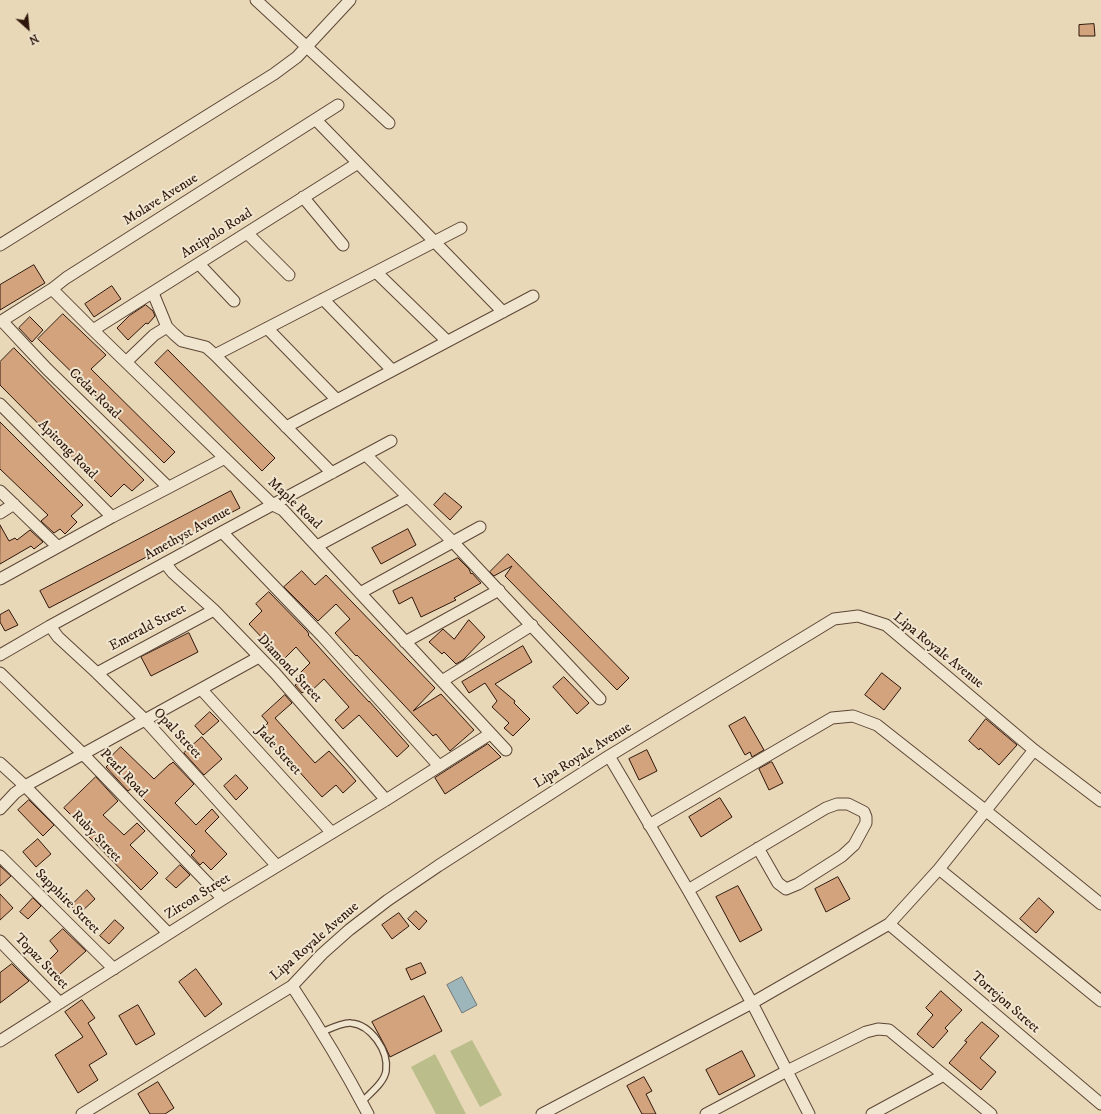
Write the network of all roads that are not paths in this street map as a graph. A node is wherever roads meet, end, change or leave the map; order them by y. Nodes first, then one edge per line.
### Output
1 (256, 0) edge
2 (350, 0) edge
3 (307, 47) junction
4 (338, 106) dead end
5 (316, 120) junction
6 (390, 123) dead end
7 (358, 163) junction
8 (303, 198) junction
9 (461, 228) dead end
10 (247, 233) junction
11 (435, 242) junction
12 (0, 245) edge
13 (343, 245) dead end
14 (198, 264) junction
15 (376, 272) junction
16 (290, 275) dead end
17 (52, 289) junction
18 (153, 292) junction
19 (533, 296) dead end
20 (322, 299) junction
21 (234, 301) dead end
22 (503, 312) junction
23 (1, 322) edge
24 (167, 327) junction
25 (267, 328) junction
26 (93, 330) junction
27 (447, 341) junction
28 (215, 355) junction
29 (126, 362) junction
30 (392, 370) junction
31 (337, 400) junction
32 (0, 404) edge
33 (286, 427) junction
34 (391, 441) dead end
35 (366, 455) junction
36 (225, 458) junction
37 (332, 473) junction
38 (168, 487) junction
39 (0, 491) edge
40 (408, 497) junction
41 (14, 504) junction
42 (273, 505) junction
43 (0, 513) edge
44 (112, 517) junction
45 (480, 527) dead end
46 (222, 532) junction
47 (453, 542) junction
48 (317, 546) junction
49 (58, 547) junction
50 (165, 563) junction
51 (0, 579) edge
52 (499, 590) junction
53 (360, 593) junction
54 (214, 610) junction
55 (532, 625) junction
56 (50, 626) junction
57 (405, 642) junction
58 (0, 656) edge
59 (259, 658) junction
60 (0, 673) edge
61 (96, 673) junction
62 (442, 681) junction
63 (201, 689) junction
64 (600, 699) dead end
65 (145, 720) junction
66 (490, 734) junction
67 (506, 750) dead end
68 (1034, 750) junction
69 (83, 754) junction
70 (609, 756) junction
71 (0, 763) edge
72 (439, 766) junction
73 (25, 786) junction
74 (386, 800) junction
75 (1101, 801) edge
76 (0, 809) edge
77 (985, 810) junction
78 (649, 825) junction
79 (332, 833) junction
80 (758, 848) junction
81 (0, 856) edge
82 (277, 866) junction
83 (939, 869) junction
84 (688, 890) junction
85 (223, 899) junction
86 (1101, 904) edge
87 (889, 924) junction
88 (168, 933) junction
89 (0, 941) edge
90 (114, 969) junction
91 (292, 986) junction
92 (1101, 1001) edge
93 (60, 1003) junction
94 (752, 1003) junction
95 (322, 1032) junction
96 (0, 1041) edge
97 (787, 1071) junction
98 (944, 1075) junction
99 (362, 1102) junction
100 (1101, 1104) edge
101 (82, 1114) edge
102 (368, 1114) edge
103 (542, 1114) edge
104 (706, 1114) edge
105 (809, 1114) edge
106 (872, 1114) edge
107 (991, 1114) edge

1 - 3 street
2 - 3 street
3 - 6 street
3 - 12 street
4 - 5 street, Molave Avenue
5 - 7 street
5 - 17 street, Molave Avenue
7 - 8 street, Antipolo Road
7 - 11 street
8 - 10 street, Antipolo Road
8 - 13 street
9 - 11 street
10 - 14 street, Antipolo Road
10 - 16 street
11 - 15 street
11 - 22 street
14 - 18 street, Antipolo Road
14 - 21 street
15 - 20 street
15 - 27 street
17 - 23 street, Molave Avenue
17 - 26 street, Maple Road
18 - 24 street
18 - 26 street, Antipolo Road
19 - 22 street
20 - 25 street
20 - 30 street
22 - 27 street
23 - 38 street, Cedar Road
24 - 28 street
24 - 29 street
25 - 28 street
25 - 31 street
26 - 29 street, Maple Road
27 - 30 street
28 - 33 street
29 - 36 street, Maple Road
30 - 31 street
31 - 33 street
32 - 44 street, Apitong Road
33 - 37 street
34 - 35 street, Amethyst Avenue
35 - 37 street, Amethyst Avenue
35 - 40 street
36 - 38 street
36 - 42 street, Maple Road
37 - 42 street, Amethyst Avenue
38 - 44 street
39 - 41 street
40 - 47 street
40 - 48 street
41 - 43 street
41 - 49 street
42 - 46 street, Amethyst Avenue
42 - 48 street, Maple Road
44 - 49 street
45 - 47 street
46 - 50 street, Amethyst Avenue
46 - 72 street
47 - 52 street
47 - 53 street
48 - 53 street, Maple Road
49 - 51 street
50 - 54 street, Diamond Street
50 - 56 street, Amethyst Avenue
52 - 55 street
52 - 57 street
53 - 57 street, Maple Road
54 - 59 street, Diamond Street
54 - 61 street, Emerald Street
55 - 62 street
55 - 64 street
56 - 58 street, Amethyst Avenue
56 - 61 street, Opal Street
57 - 62 street, Maple Road
59 - 63 street
59 - 74 street, Diamond Street
60 - 69 street, Pearl Road
61 - 65 street, Opal Street
62 - 66 street, Maple Road
63 - 65 street
63 - 79 street, Jade Street
65 - 69 street
65 - 82 street, Opal Street
66 - 67 street, Maple Road
66 - 72 street, Zircon Street
68 - 70 street, Lipa Royale Avenue
68 - 75 street, Lipa Royale Avenue
68 - 77 street
69 - 73 street
69 - 85 street, Pearl Road
70 - 78 street
70 - 91 street, Lipa Royale Avenue
71 - 73 street, Ruby Street
72 - 74 street, Zircon Street
73 - 76 street
73 - 88 street, Ruby Street
74 - 79 street, Zircon Street
77 - 78 street
77 - 83 street
77 - 86 street
78 - 84 street
79 - 82 street, Zircon Street
80 - 80 street
80 - 84 street
81 - 90 street, Sapphire Street
82 - 85 street, Zircon Street
83 - 87 street
83 - 92 street
84 - 94 street
85 - 88 street, Zircon Street
87 - 94 street
87 - 100 street, Torrejon Street
88 - 90 street, Zircon Street
89 - 93 street, Topaz Street
90 - 93 street, Zircon Street
91 - 95 street
91 - 101 street, Lipa Royale Avenue
93 - 96 street, Zircon Street
94 - 97 street
94 - 103 street
95 - 99 street
95 - 99 lane
97 - 98 street
97 - 104 street
97 - 105 street
98 - 106 street
98 - 107 street
99 - 102 street

